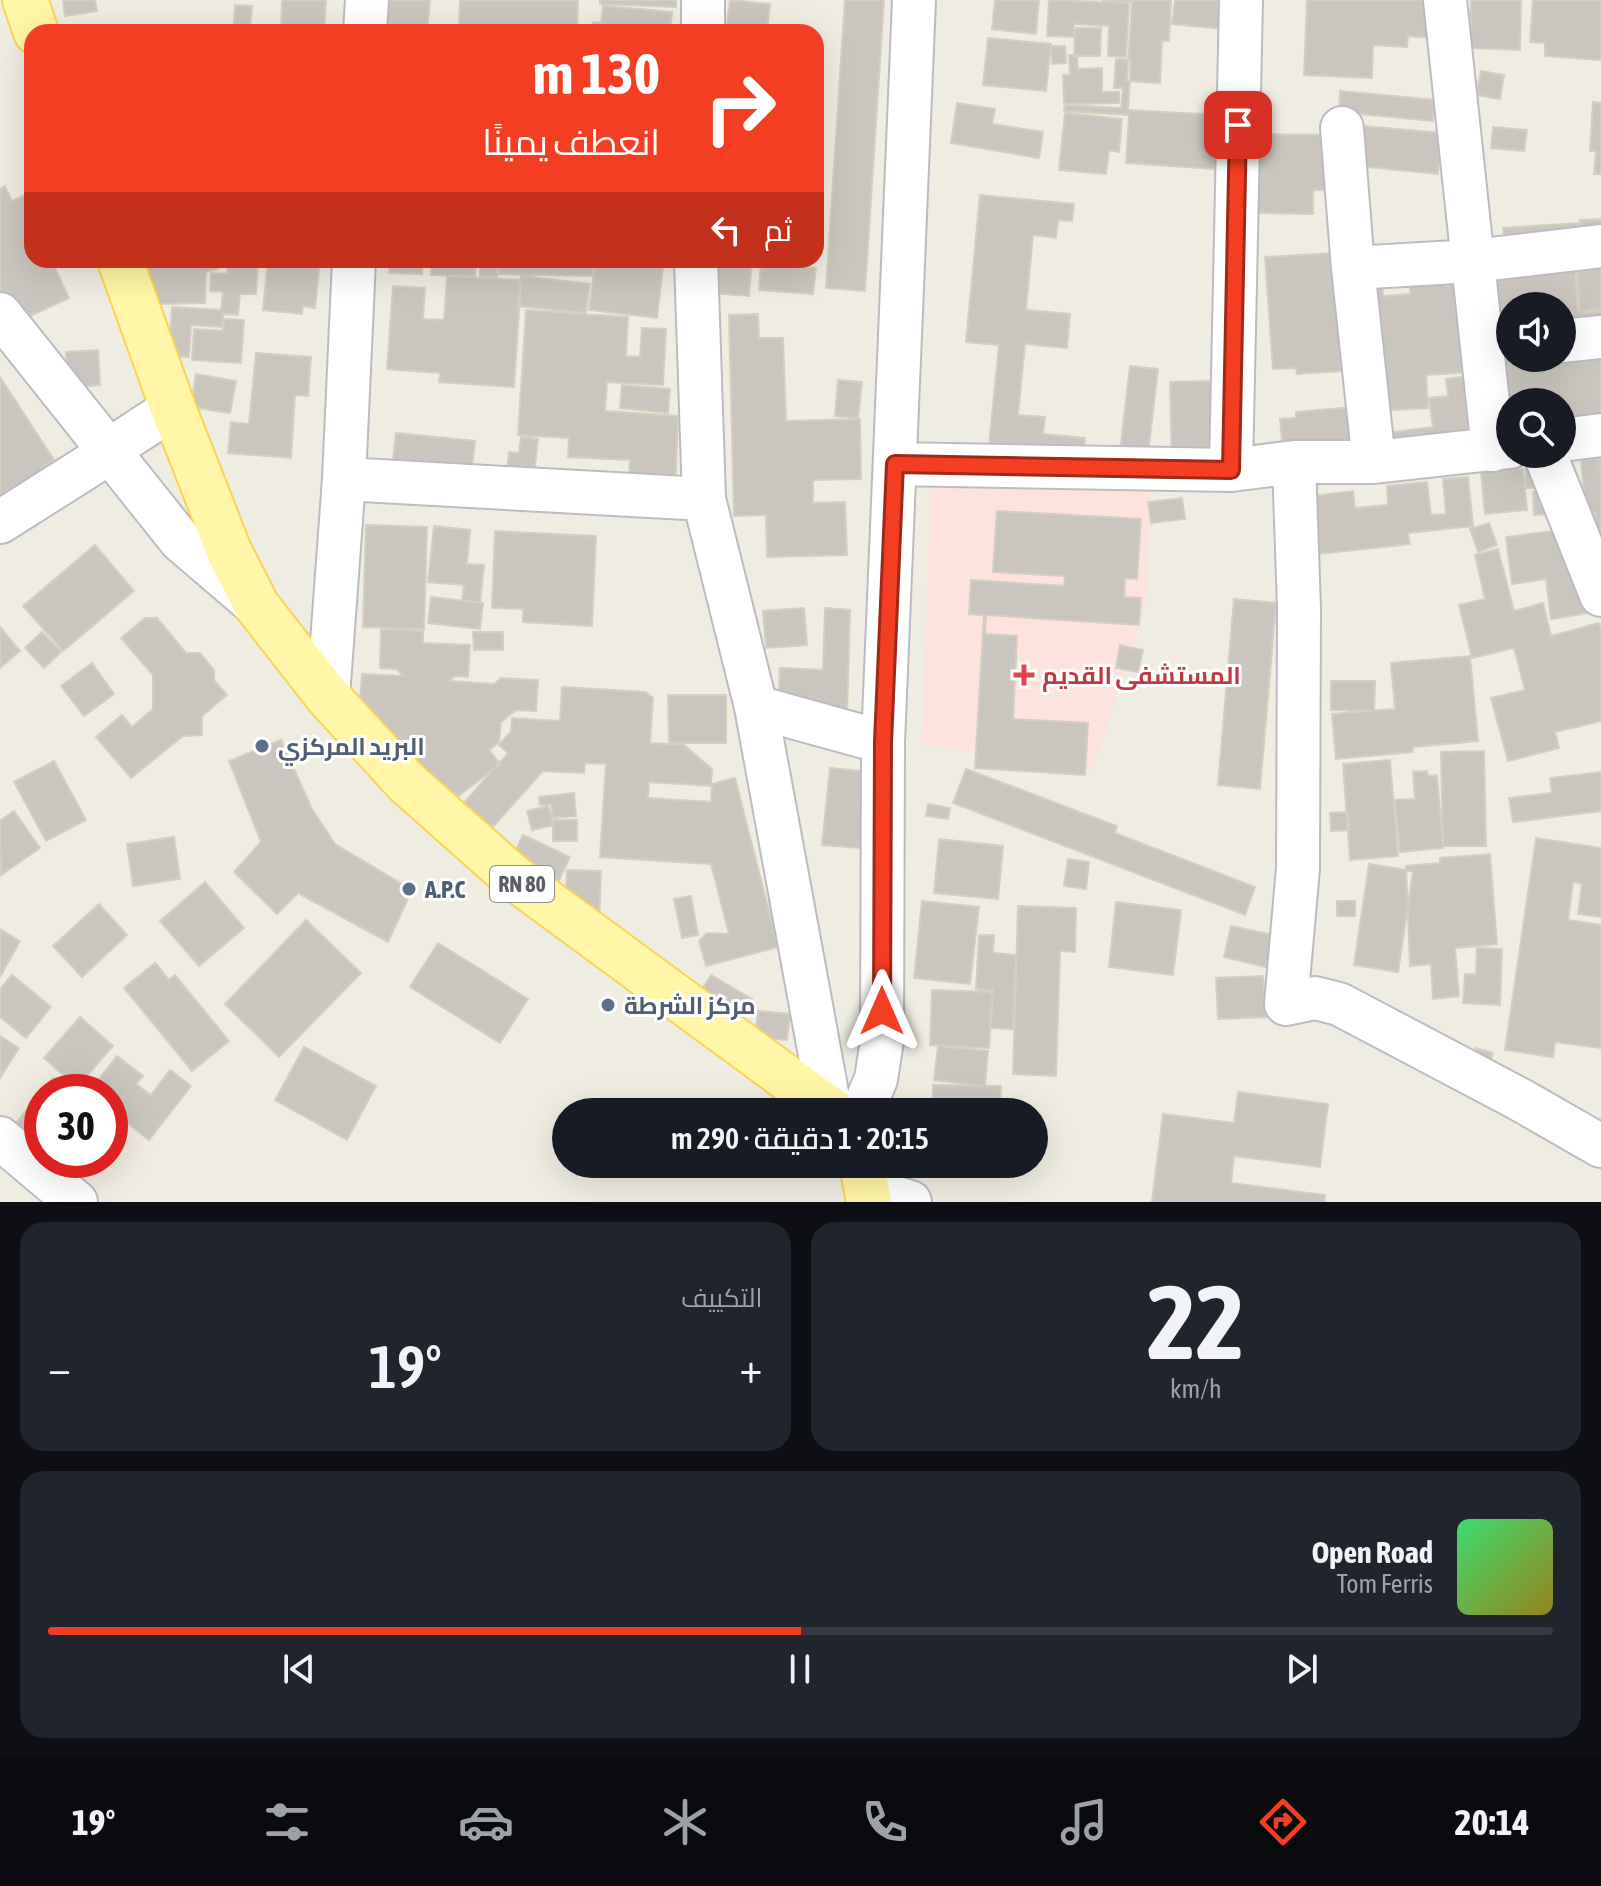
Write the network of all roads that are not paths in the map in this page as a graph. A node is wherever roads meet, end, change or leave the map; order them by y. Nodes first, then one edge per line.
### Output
1 (25, 0) edge
2 (367, 0) edge
3 (703, 0) edge
4 (914, 0) edge
5 (1241, 0) edge
6 (1445, 0) edge
7 (33, 24) edge
8 (366, 24) edge
9 (703, 24) edge
10 (1342, 128) dead end
11 (1601, 246) edge
12 (1473, 261) junction
13 (123, 268) edge
14 (354, 268) edge
15 (696, 268) edge
16 (1353, 268) junction
17 (0, 314) edge
18 (1601, 337) edge
19 (1576, 340) edge
20 (1496, 350) edge
21 (173, 408) junction
22 (1601, 435) edge
23 (1576, 438) edge
24 (1496, 449) edge
25 (109, 453) junction
26 (1294, 462) junction
27 (1374, 462) junction
28 (895, 464) junction
29 (1551, 468) edge
30 (1231, 470) junction
31 (344, 479) junction
32 (704, 499) junction
33 (0, 522) edge
34 (1600, 592) edge
35 (257, 606) junction
36 (328, 697) junction
37 (756, 707) junction
38 (883, 742) junction
39 (824, 1098) edge
40 (839, 1098) edge
41 (856, 1098) edge
42 (0, 1138) edge
43 (1601, 1146) edge
44 (866, 1185) edge
45 (76, 1202) edge
46 (910, 1202) edge

1 - 7 main road
2 - 8 street
3 - 9 street
4 - 28 street
5 - 30 street
6 - 12 street
10 - 16 street
11 - 12 street
12 - 16 street
12 - 20 street
13 - 21 main road, RN 80
14 - 31 street
15 - 32 street
16 - 27 street
17 - 25 street
18 - 19 street
21 - 25 street
21 - 35 main road, RN 80
22 - 23 street
24 - 27 street
25 - 33 street
25 - 35 street
26 - 27 street
26 - 30 street
26 - 43 street
28 - 30 street
28 - 38 street
29 - 34 street
31 - 32 street
31 - 36 street
32 - 37 street
35 - 36 main road, RN 80
36 - 39 main road, RN 80
37 - 38 street
37 - 40 street
38 - 41 street
42 - 45 street
44 - 46 street

